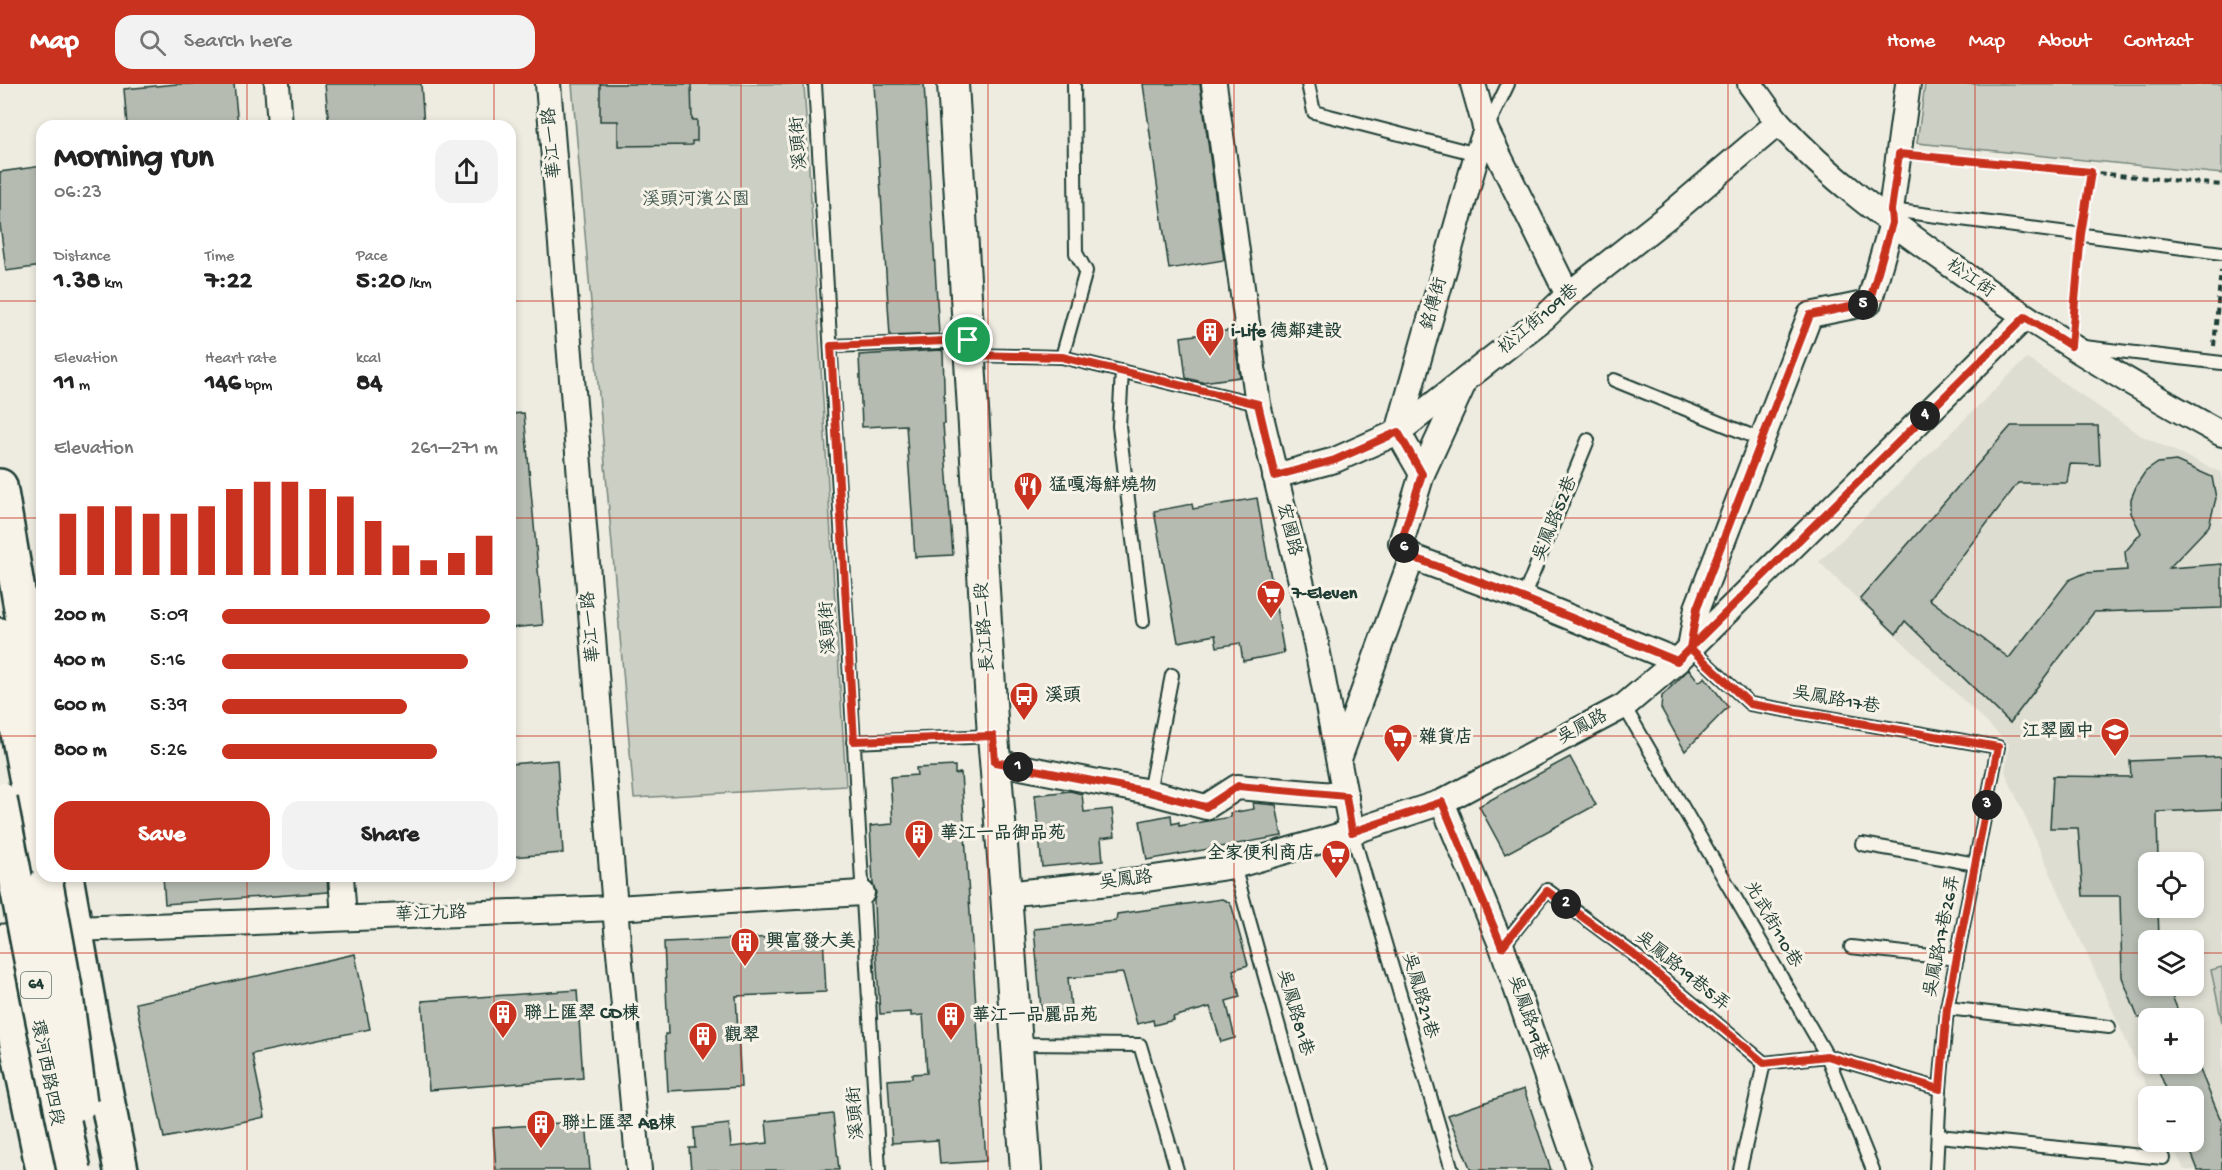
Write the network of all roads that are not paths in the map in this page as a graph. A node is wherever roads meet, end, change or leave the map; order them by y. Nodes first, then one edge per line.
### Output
1 (277, 84) edge
2 (548, 84) edge
3 (815, 84) edge
4 (953, 84) edge
5 (1074, 84) edge
6 (1214, 84) edge
7 (1308, 84) edge
8 (1473, 84) edge
9 (1508, 84) edge
10 (1750, 84) edge
11 (1908, 84) edge
12 (280, 120) edge
13 (1778, 123) junction
14 (1486, 130) junction
15 (1477, 154) junction
16 (1891, 216) junction
17 (2222, 253) edge
18 (1568, 295) junction
19 (2025, 317) junction
20 (831, 346) junction
21 (2071, 346) junction
22 (969, 348) junction
23 (1062, 357) junction
24 (2217, 363) edge
25 (1122, 371) junction
26 (1614, 380) dead end
27 (1465, 381) junction
28 (1258, 404) junction
29 (1398, 432) junction
30 (2222, 434) edge
31 (1588, 440) dead end
32 (1762, 440) junction
33 (1422, 474) junction
34 (1275, 476) junction
35 (0, 486) edge
36 (1412, 557) junction
37 (1523, 598) junction
38 (1143, 621) dead end
39 (0, 635) edge
40 (1683, 654) junction
41 (1172, 675) dead end
42 (36, 696) edge
43 (1624, 706) junction
44 (854, 741) junction
45 (1998, 747) joint
46 (994, 749) junction
47 (1338, 761) junction
48 (1149, 792) junction
49 (1346, 796) junction
50 (0, 799) edge
51 (1442, 802) junction
52 (36, 831) edge
53 (1352, 832) junction
54 (0, 834) edge
55 (1862, 844) dead end
56 (1976, 864) junction
57 (1234, 866) junction
58 (45, 882) edge
59 (67, 882) edge
60 (341, 882) edge
61 (861, 893) junction
62 (1006, 894) junction
63 (615, 908) junction
64 (344, 918) junction
65 (75, 929) junction
66 (9, 936) edge
67 (1502, 947) junction
68 (1851, 947) dead end
69 (1957, 959) junction
70 (0, 962) edge
71 (1947, 1008) junction
72 (0, 1017) edge
73 (2109, 1028) dead end
74 (1016, 1044) junction
75 (1827, 1056) junction
76 (1764, 1063) junction
77 (1940, 1089) junction
78 (1938, 1136) junction
79 (2163, 1158) dead end
80 (33, 1170) edge
81 (44, 1170) edge
82 (65, 1170) edge
83 (74, 1170) edge
84 (89, 1170) edge
85 (121, 1170) edge
86 (639, 1170) edge
87 (879, 1170) edge
88 (1026, 1170) edge
89 (1177, 1170) edge
90 (1319, 1170) edge
91 (1452, 1170) edge
92 (1579, 1170) edge
93 (1740, 1170) edge
94 (1873, 1170) edge
95 (1936, 1170) edge

1 - 12 street
2 - 63 street, 華江一路
3 - 20 lane, 溪頭街
4 - 22 street, 長江路二段
5 - 23 lane
6 - 28 street, 宏國路
7 - 15 lane
8 - 14 street
9 - 14 lane
10 - 13 street, 松江街
11 - 16 street
13 - 16 street, 松江街
13 - 18 street, 松江街109巷
14 - 15 street, 銘傳街
14 - 18 street
15 - 29 street, 銘傳街
16 - 17 lane
16 - 19 street, 松江街
16 - 32 street
18 - 27 street, 松江街109巷
19 - 21 street, 松江街
19 - 40 street, 吳鳳路
20 - 22 lane
20 - 44 lane, 溪頭街
21 - 24 lane
21 - 30 street, 松江街
22 - 23 lane
22 - 46 street, 長江路二段
23 - 25 lane
25 - 28 lane
25 - 38 lane
26 - 32 lane
27 - 29 street, 松江街109巷
27 - 33 street
28 - 34 street, 宏國路
29 - 33 street
29 - 34 street, 松江街109巷
31 - 37 lane, 吳鳳路52巷
32 - 40 street
33 - 36 street
34 - 47 street, 宏國路
35 - 42 main road
36 - 37 street
36 - 47 street
37 - 40 street
39 - 52 main road
40 - 43 street, 吳鳳路
40 - 45 lane, 吳鳳路17巷
41 - 48 lane
43 - 51 street, 吳鳳路
43 - 75 lane, 光武街110巷
44 - 46 lane
44 - 61 lane, 溪頭街
45 - 56 lane, 吳鳳路17巷26弄
46 - 48 street
46 - 62 street, 長江路二段
47 - 49 street, 宏國路
48 - 49 street
49 - 53 street, 宏國路
50 - 83 main road, 64, bridge
51 - 53 street, 吳鳳路
51 - 67 street, 吳鳳路19巷
53 - 57 street, 吳鳳路
53 - 91 lane, 吳鳳路21巷
54 - 66 main road, 環河西路四段
55 - 56 lane
56 - 69 lane, 吳鳳路17巷26弄
57 - 62 street, 吳鳳路
57 - 90 lane, 吳鳳路81巷
58 - 84 main road, bridge
59 - 65 main road
60 - 64 street
61 - 63 street, 華江九路
61 - 87 lane, 溪頭街
62 - 74 street, 長江路二段
63 - 64 street, 華江九路
63 - 86 street, 華江一路
64 - 65 street, 華江九路
65 - 66 street, 華江九路
65 - 85 main road
66 - 82 main road, 環河西路四段
67 - 76 lane, 吳鳳路19巷5弄
67 - 92 street, 吳鳳路19巷
68 - 69 lane
69 - 71 lane, 吳鳳路17巷26弄
70 - 81 main road, 64
71 - 73 lane
71 - 77 lane, 吳鳳路17巷26弄
72 - 80 street, 環河西路四段
74 - 88 street, 長江路二段
74 - 89 lane
75 - 76 lane
75 - 77 lane
75 - 94 lane, 光武街110巷
76 - 93 lane
77 - 78 lane, 吳鳳路17巷26弄
78 - 79 lane
78 - 95 lane, 吳鳳路17巷26弄

